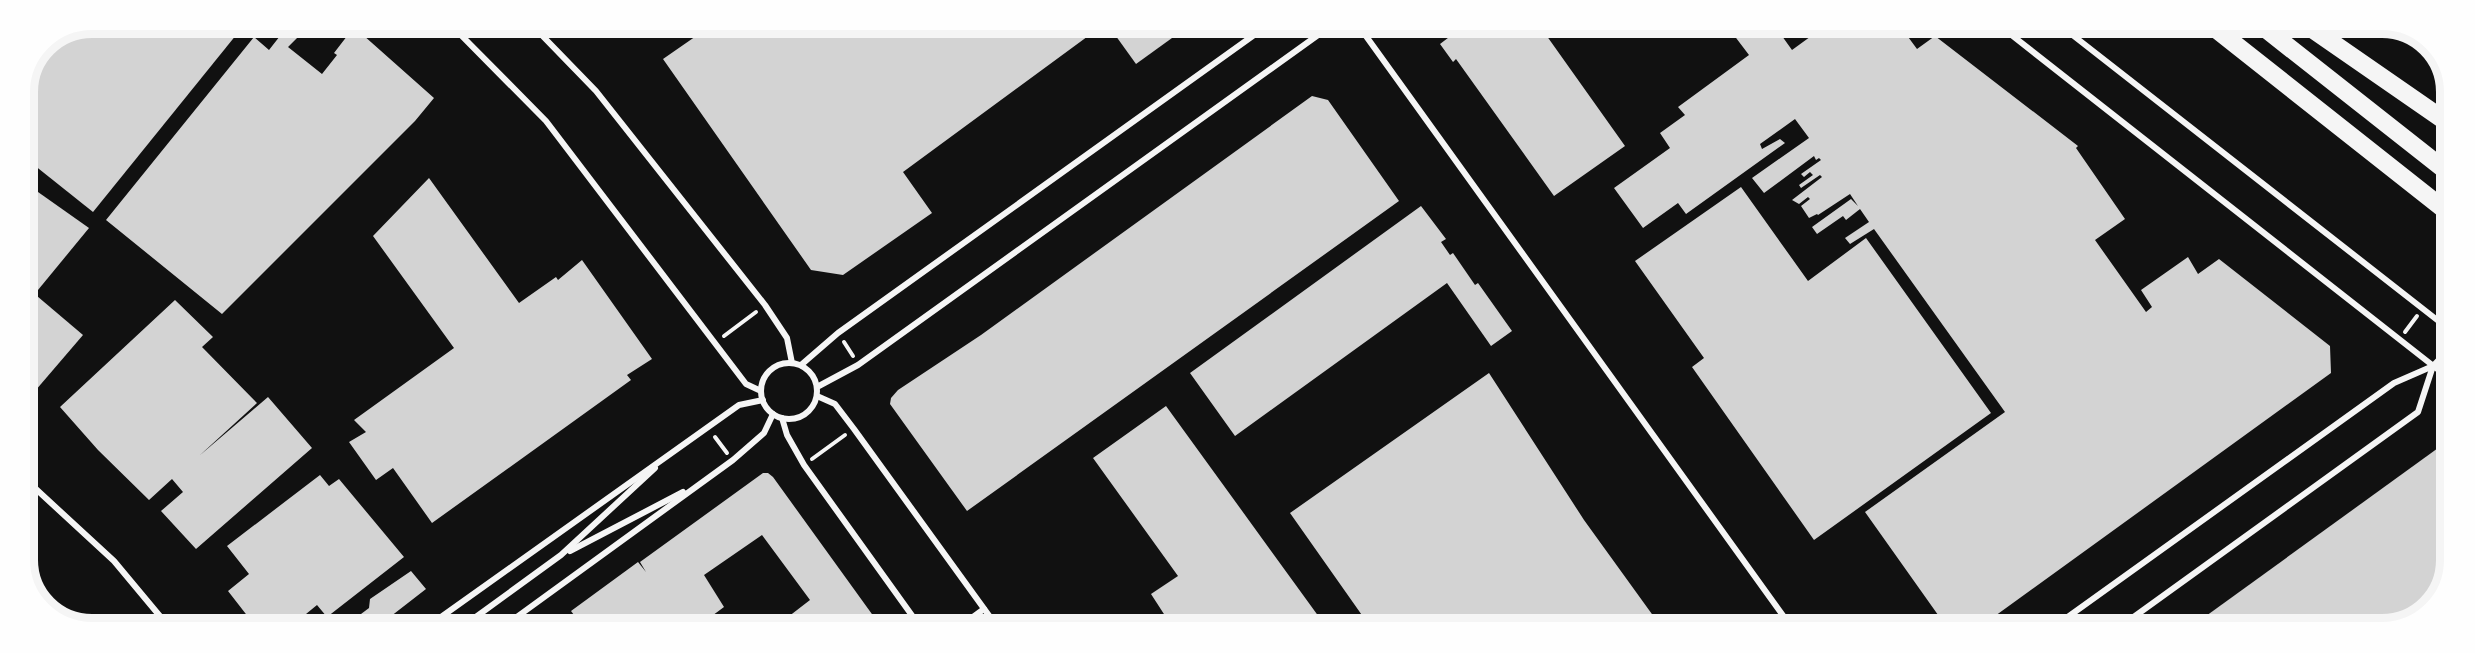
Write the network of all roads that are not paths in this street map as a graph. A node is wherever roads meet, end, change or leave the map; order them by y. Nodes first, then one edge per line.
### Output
1 (460, 34) edge
2 (541, 34) edge
3 (1255, 34) edge
4 (1319, 34) edge
5 (1364, 34) edge
6 (2010, 34) edge
7 (2071, 34) edge
8 (2222, 34) edge
9 (2272, 34) edge
10 (2320, 34) edge
11 (2440, 117) edge
12 (2440, 166) edge
13 (2440, 206) edge
14 (2440, 322) edge
15 (2440, 359) edge
16 (792, 363) junction
17 (801, 365) junction
18 (2433, 366) junction
19 (2440, 371) edge
20 (817, 387) junction
21 (761, 391) junction
22 (817, 396) junction
23 (763, 400) junction
24 (773, 414) junction
25 (782, 418) junction
26 (675, 450) junction
27 (701, 483) junction
28 (35, 488) edge
29 (561, 555) junction
30 (984, 609) junction
31 (162, 618) edge
32 (440, 618) edge
33 (474, 618) edge
34 (515, 618) edge
35 (914, 618) edge
36 (972, 618) edge
37 (991, 618) edge
38 (1785, 618) edge
39 (2066, 618) edge
40 (2132, 618) edge

1 - 21 street
2 - 16 street
3 - 17 street
4 - 20 street
5 - 38 street
6 - 18 street
7 - 14 street
8 - 13 highway
9 - 12 highway
10 - 11 highway
15 - 18 street
16 - 17 street
16 - 21 street
17 - 20 street
18 - 19 street
18 - 39 street
18 - 40 street
20 - 22 street
21 - 23 street
22 - 25 street
22 - 30 street
23 - 24 street
23 - 26 street
24 - 25 street
24 - 27 street
25 - 35 street
26 - 29 street
26 - 32 street
27 - 29 street
27 - 34 street
28 - 31 street
29 - 33 street
30 - 36 street
30 - 37 street

